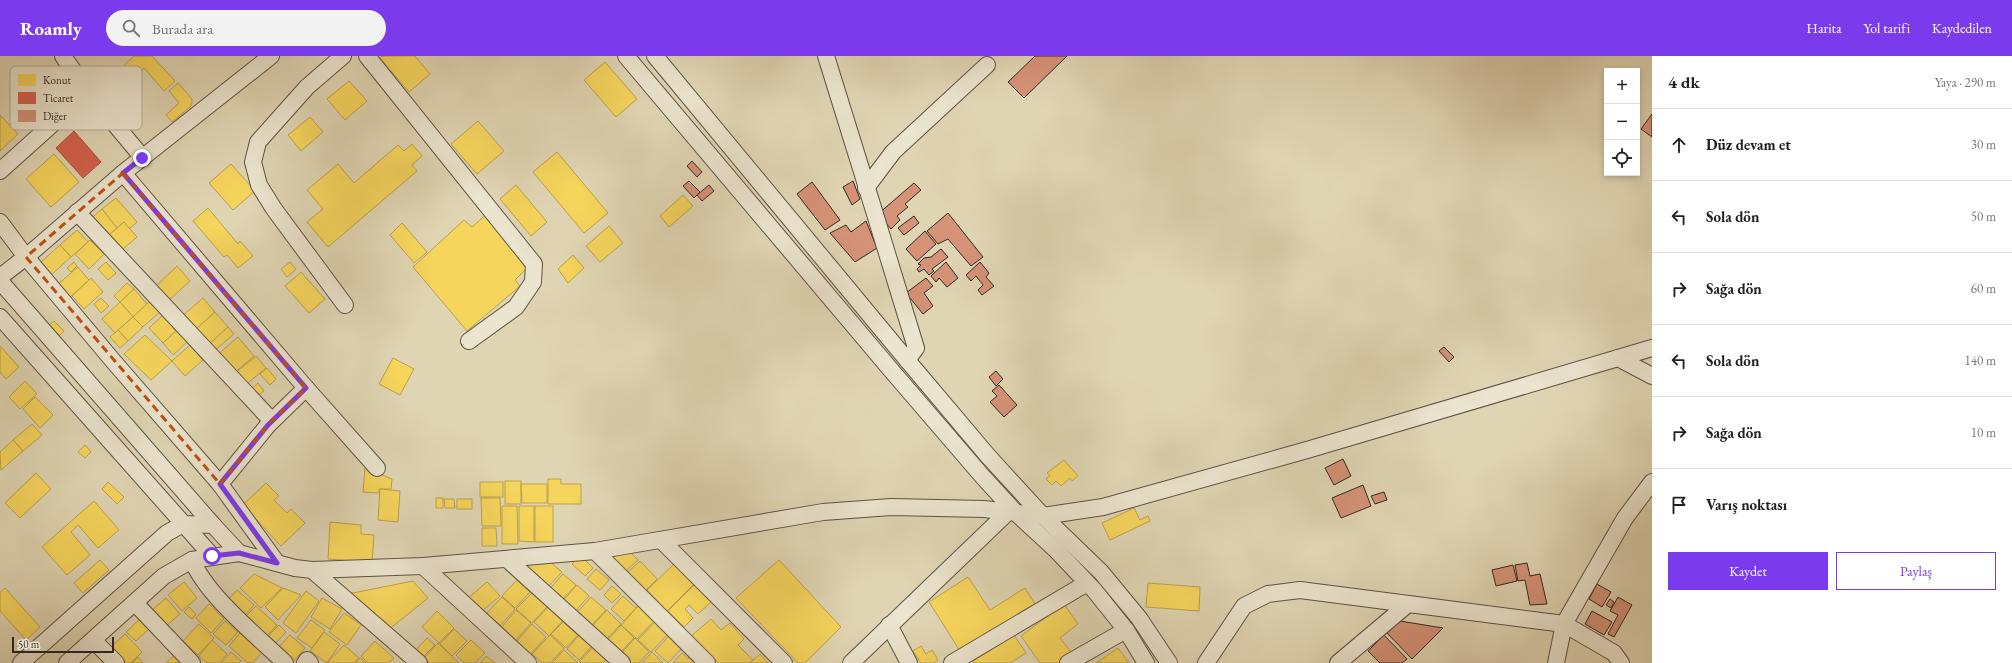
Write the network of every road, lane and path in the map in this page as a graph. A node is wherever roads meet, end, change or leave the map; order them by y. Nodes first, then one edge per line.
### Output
1 (63, 56) edge
2 (271, 56) edge
3 (343, 56) edge
4 (367, 56) edge
5 (626, 56) edge
6 (655, 56) edge
7 (826, 56) edge
8 (986, 64) dead end
9 (70, 66) edge
10 (46, 130) edge
11 (119, 130) edge
12 (142, 158) junction
13 (0, 171) edge
14 (123, 173) junction
15 (866, 188) junction
16 (77, 212) junction
17 (0, 222) edge
18 (26, 257) junction
19 (0, 277) edge
20 (0, 281) edge
21 (345, 305) dead end
22 (0, 317) edge
23 (468, 340) dead end
24 (1652, 348) edge
25 (1618, 358) junction
26 (907, 360) junction
27 (1652, 376) edge
28 (306, 388) junction
29 (272, 421) junction
30 (377, 468) dead end
31 (1652, 482) edge
32 (220, 484) junction
33 (1012, 513) junction
34 (1043, 516) junction
35 (183, 524) junction
36 (213, 525) junction
37 (661, 540) junction
38 (595, 551) junction
39 (239, 553) junction
40 (212, 556) junction
41 (192, 560) junction
42 (508, 560) junction
43 (277, 563) junction
44 (423, 566) junction
45 (312, 570) junction
46 (1087, 583) junction
47 (135, 603) junction
48 (1408, 604) junction
49 (1564, 624) junction
50 (889, 625) junction
51 (1126, 630) junction
52 (93, 640) junction
53 (21, 663) edge
54 (67, 663) edge
55 (116, 663) edge
56 (192, 663) edge
57 (285, 663) edge
58 (305, 663) edge
59 (310, 663) edge
60 (419, 663) edge
61 (528, 663) edge
62 (622, 663) edge
63 (707, 663) edge
64 (784, 663) edge
65 (851, 663) edge
66 (909, 663) edge
67 (952, 663) edge
68 (1068, 663) edge
69 (1146, 663) edge
70 (1169, 663) edge
71 (1206, 663) edge
72 (1338, 663) edge
73 (1556, 663) edge
74 (1621, 663) edge

1 - 9 street
2 - 12 street
3 - 21 street
4 - 23 street
5 - 33 street
6 - 26 street
7 - 15 street
8 - 15 street
10 - 13 street
11 - 12 street
12 - 14 street
14 - 16 street
14 - 28 street
15 - 26 street
16 - 18 street
16 - 29 street
17 - 18 street
18 - 19 street
18 - 32 street
20 - 36 street
22 - 35 street
24 - 25 street
25 - 27 street
25 - 34 street
26 - 34 street
28 - 29 street
28 - 30 street
29 - 32 street
31 - 49 street
32 - 43 street
33 - 34 street
33 - 37 street
33 - 46 street
33 - 50 street
34 - 70 street
35 - 36 street
35 - 40 street
35 - 53 street
36 - 39 street
37 - 38 street
37 - 64 street
38 - 42 street
38 - 63 street
39 - 40 street
39 - 43 street
40 - 41 street
41 - 47 street
41 - 57 street
42 - 44 street
42 - 62 street
43 - 45 street
44 - 45 street
44 - 61 street
45 - 60 street
46 - 51 street
46 - 67 street
47 - 52 street
47 - 56 street
48 - 49 street
48 - 71 street
48 - 72 street
49 - 73 street
49 - 74 street
50 - 65 street
50 - 66 street
51 - 68 street
51 - 69 street
52 - 54 street
52 - 55 street
58 - 59 street

